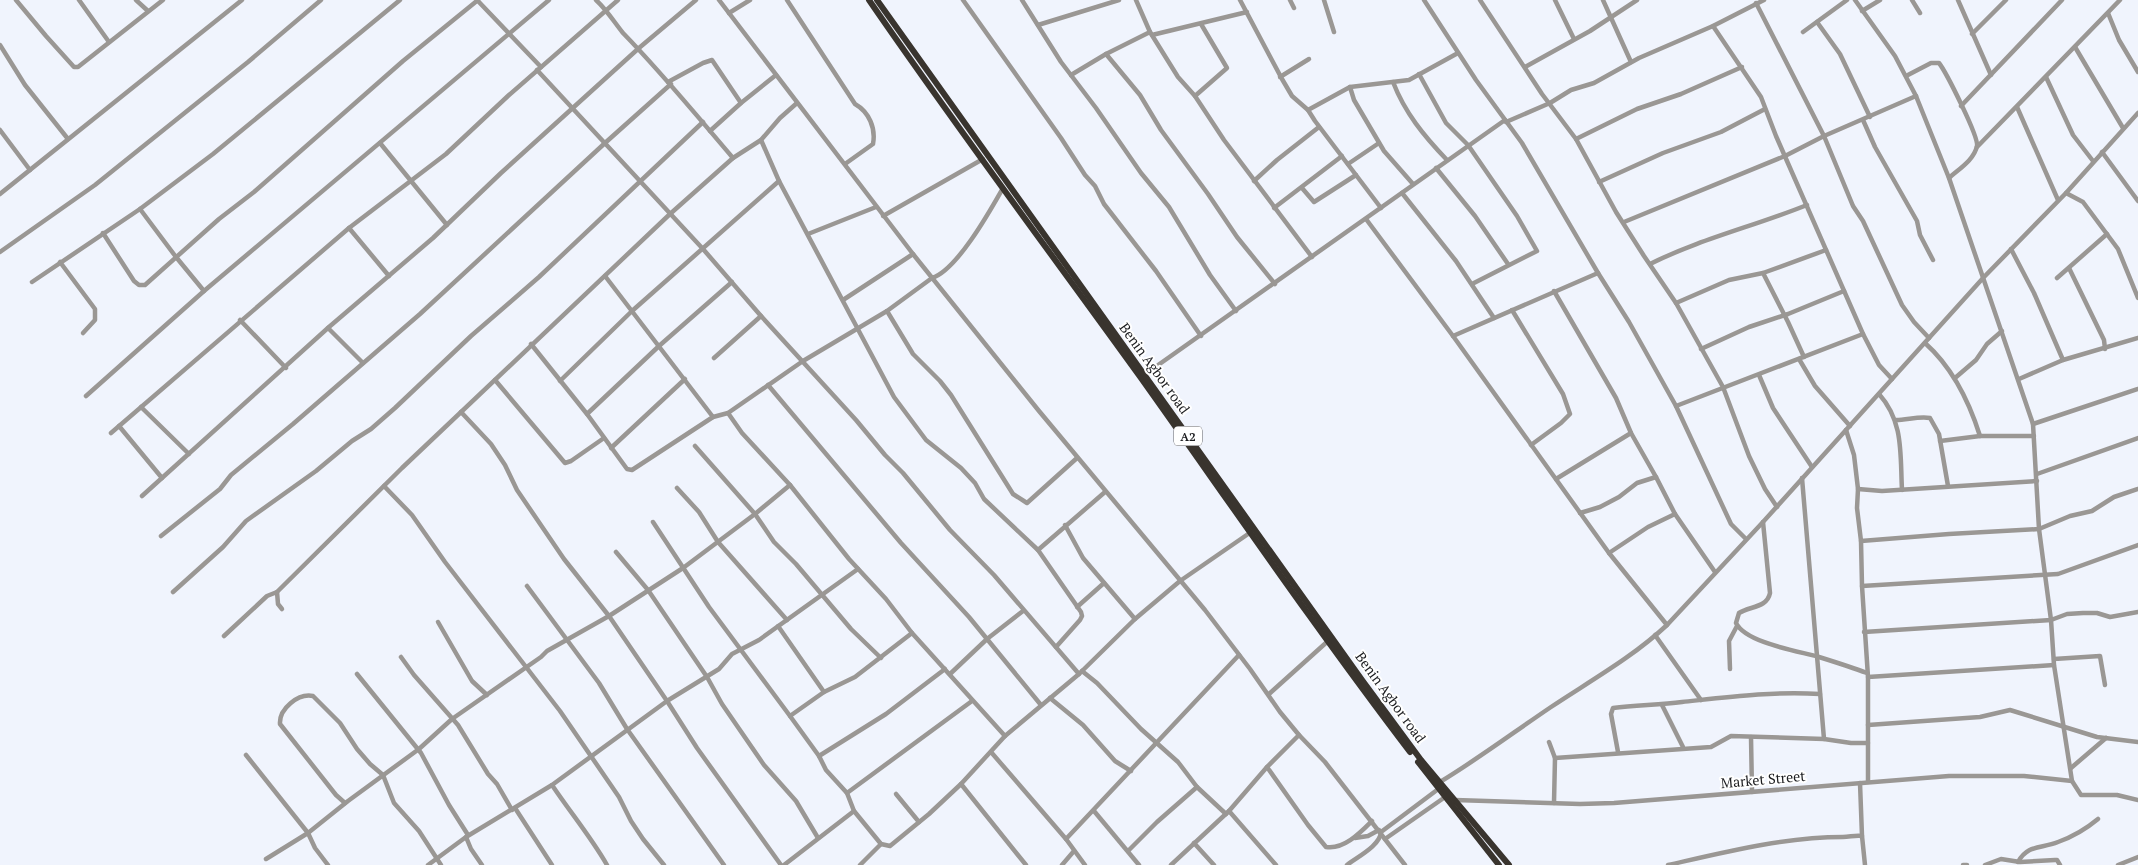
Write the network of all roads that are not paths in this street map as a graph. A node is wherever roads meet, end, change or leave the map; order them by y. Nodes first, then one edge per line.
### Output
1 (16, 0) edge
2 (79, 0) edge
3 (136, 0) edge
4 (163, 0) edge
5 (242, 0) edge
6 (321, 0) edge
7 (400, 0) edge
8 (478, 0) edge
9 (549, 0) edge
10 (596, 0) edge
11 (618, 0) edge
12 (696, 0) edge
13 (719, 0) edge
14 (750, 0) edge
15 (787, 0) edge
16 (869, 0) edge
17 (877, 0) edge
18 (963, 0) edge
19 (1022, 0) edge
20 (1119, 0) edge
21 (1136, 0) edge
22 (1240, 0) edge
23 (1290, 0) edge
24 (1324, 0) edge
25 (1424, 0) edge
26 (1480, 0) edge
27 (1555, 0) edge
28 (1603, 0) edge
29 (1637, 0) edge
30 (1764, 0) edge
31 (1846, 0) edge
32 (1855, 0) edge
33 (1880, 0) edge
34 (1912, 0) edge
35 (1958, 0) edge
36 (2006, 0) edge
37 (2062, 0) edge
38 (2120, 0) edge
39 (1756, 4) junction
40 (1294, 8) dead end
41 (607, 9) junction
42 (148, 11) junction
43 (1862, 11) junction
44 (1247, 12) junction
45 (729, 13) junction
46 (1920, 13) dead end
47 (2108, 13) junction
48 (1610, 17) junction
49 (1816, 22) junction
50 (1201, 24) junction
51 (1038, 26) junction
52 (1713, 26) junction
53 (1334, 32) dead end
54 (1802, 32) dead end
55 (1151, 33) junction
56 (509, 34) junction
57 (1972, 34) junction
58 (1574, 39) junction
59 (109, 42) junction
60 (0, 44) edge
61 (2074, 47) junction
62 (639, 48) junction
63 (1458, 53) junction
64 (1106, 54) junction
65 (1309, 59) dead end
66 (1631, 62) junction
67 (1525, 67) junction
68 (1742, 67) junction
69 (539, 68) junction
70 (2138, 72) edge
71 (1419, 74) junction
72 (1071, 75) junction
73 (1991, 75) junction
74 (776, 76) junction
75 (1906, 76) junction
76 (1280, 77) junction
77 (2046, 77) junction
78 (1393, 82) junction
79 (670, 83) junction
80 (1350, 88) junction
81 (945, 95) junction
82 (1194, 96) junction
83 (1916, 96) junction
84 (938, 100) junction
85 (741, 103) junction
86 (797, 103) junction
87 (1550, 103) junction
88 (1962, 106) junction
89 (2018, 107) junction
90 (1765, 109) junction
91 (573, 110) junction
92 (1308, 110) junction
93 (2138, 113) edge
94 (1870, 117) junction
95 (1863, 120) junction
96 (1505, 121) junction
97 (703, 122) junction
98 (1319, 127) junction
99 (2123, 128) junction
100 (0, 130) edge
101 (710, 131) junction
102 (1824, 136) junction
103 (68, 139) junction
104 (1576, 139) junction
105 (761, 140) junction
106 (380, 143) junction
107 (605, 143) junction
108 (1379, 143) junction
109 (1468, 145) junction
110 (1977, 147) junction
111 (2102, 152) junction
112 (1342, 156) junction
113 (1785, 156) junction
114 (734, 158) junction
115 (983, 159) junction
116 (1447, 160) junction
117 (2092, 161) junction
118 (846, 164) junction
119 (1348, 164) junction
120 (1436, 168) junction
121 (30, 170) junction
122 (1356, 175) junction
123 (1949, 178) junction
124 (411, 181) junction
125 (641, 181) junction
126 (779, 181) junction
127 (1254, 181) junction
128 (1599, 182) junction
129 (1413, 184) junction
130 (1004, 188) junction
131 (1302, 188) junction
132 (1402, 193) junction
133 (2066, 193) junction
134 (0, 194) edge
135 (2058, 200) junction
136 (2138, 202) edge
137 (1807, 205) junction
138 (876, 207) junction
139 (1274, 208) junction
140 (1381, 208) junction
141 (140, 209) junction
142 (670, 214) junction
143 (884, 216) junction
144 (1366, 219) junction
145 (1624, 222) junction
146 (447, 225) junction
147 (349, 228) junction
148 (103, 233) junction
149 (808, 234) junction
150 (2107, 234) junction
151 (2012, 248) junction
152 (703, 249) junction
153 (1826, 250) junction
154 (0, 252) edge
155 (913, 254) junction
156 (176, 257) junction
157 (1312, 257) junction
158 (1933, 260) dead end
159 (60, 262) junction
160 (1508, 264) junction
161 (1650, 264) junction
162 (2070, 268) junction
163 (1598, 273) junction
164 (1763, 273) junction
165 (389, 276) junction
166 (605, 276) junction
167 (1984, 277) junction
168 (932, 278) junction
169 (2057, 278) dead end
170 (32, 282) dead end
171 (732, 282) junction
172 (1275, 284) junction
173 (1472, 284) junction
174 (1844, 290) junction
175 (204, 291) junction
176 (1554, 291) junction
177 (2138, 298) edge
178 (843, 300) junction
179 (1676, 303) junction
180 (1512, 310) junction
181 (632, 311) junction
182 (886, 311) junction
183 (1236, 311) junction
184 (1784, 315) junction
185 (761, 316) junction
186 (1494, 318) junction
187 (240, 320) junction
188 (857, 327) junction
189 (328, 328) junction
190 (2002, 331) junction
191 (83, 333) dead end
192 (1863, 334) junction
193 (1200, 336) junction
194 (1453, 336) junction
195 (1930, 338) junction
196 (2138, 338) edge
197 (1925, 343) junction
198 (531, 344) junction
199 (659, 346) junction
200 (1701, 348) junction
201 (2105, 349) junction
202 (714, 358) dead end
203 (1801, 358) junction
204 (2063, 360) junction
205 (803, 361) junction
206 (364, 363) junction
207 (286, 368) junction
208 (1144, 375) junction
209 (1760, 375) junction
210 (1955, 378) junction
211 (685, 379) junction
212 (1892, 379) junction
213 (495, 380) junction
214 (560, 380) junction
215 (2019, 380) junction
216 (768, 385) junction
217 (1723, 387) junction
218 (2138, 389) edge
219 (1879, 394) junction
220 (86, 396) dead end
221 (1676, 406) junction
222 (141, 407) junction
223 (461, 412) junction
224 (728, 413) junction
225 (587, 414) junction
226 (713, 417) junction
227 (1896, 420) junction
228 (2033, 424) junction
229 (119, 426) junction
230 (1848, 428) junction
231 (1631, 433) junction
232 (111, 434) dead end
233 (1980, 436) junction
234 (2034, 436) junction
235 (604, 438) junction
236 (2138, 438) edge
237 (1940, 441) junction
238 (1531, 445) junction
239 (695, 446) dead end
240 (610, 448) junction
241 (189, 454) junction
242 (1077, 458) junction
243 (1812, 466) junction
244 (2037, 474) junction
245 (1656, 477) junction
246 (162, 478) junction
247 (1802, 478) junction
248 (1556, 479) junction
249 (2037, 481) junction
250 (790, 485) junction
251 (384, 486) junction
252 (1948, 486) junction
253 (677, 488) dead end
254 (1858, 489) junction
255 (2138, 489) edge
256 (1902, 490) junction
257 (1105, 492) junction
258 (142, 496) dead end
259 (1777, 507) junction
260 (1580, 513) junction
261 (756, 514) junction
262 (1675, 514) junction
263 (653, 522) dead end
264 (1763, 522) junction
265 (1065, 525) junction
266 (2039, 529) junction
267 (1251, 532) junction
268 (161, 536) dead end
269 (1746, 539) junction
270 (718, 542) junction
271 (1861, 542) junction
272 (2138, 545) edge
273 (1038, 550) junction
274 (616, 552) dead end
275 (1609, 553) junction
276 (683, 568) junction
277 (858, 569) junction
278 (1715, 572) junction
279 (2046, 575) junction
280 (1180, 582) junction
281 (1104, 583) junction
282 (527, 586) dead end
283 (1862, 586) junction
284 (648, 590) junction
285 (173, 592) dead end
286 (277, 592) junction
287 (822, 595) junction
288 (1077, 607) junction
289 (282, 610) dead end
290 (1023, 611) junction
291 (2138, 612) edge
292 (609, 616) junction
293 (1135, 619) junction
294 (787, 620) junction
295 (2051, 620) junction
296 (438, 622) dead end
297 (1667, 625) junction
298 (778, 626) junction
299 (1737, 626) junction
300 (1864, 632) junction
301 (912, 633) junction
302 (1656, 635) junction
303 (224, 636) dead end
304 (987, 639) junction
305 (567, 640) junction
306 (1328, 641) junction
307 (1056, 647) junction
308 (742, 650) junction
309 (1240, 655) junction
310 (401, 657) dead end
311 (1818, 657) junction
312 (881, 658) junction
313 (2054, 662) junction
314 (526, 666) junction
315 (945, 669) junction
316 (1730, 669) dead end
317 (1080, 672) junction
318 (357, 674) dead end
319 (950, 674) junction
320 (1867, 675) junction
321 (707, 677) junction
322 (2105, 685) dead end
323 (824, 692) junction
324 (487, 694) junction
325 (1269, 694) junction
326 (1820, 694) junction
327 (1050, 698) junction
328 (1701, 700) junction
329 (668, 701) junction
330 (972, 701) junction
331 (1041, 704) junction
332 (1662, 705) junction
333 (790, 716) junction
334 (452, 719) junction
335 (1868, 725) junction
336 (2065, 726) junction
337 (627, 729) junction
338 (1298, 735) junction
339 (1005, 736) junction
340 (1751, 737) junction
341 (2106, 738) junction
342 (1824, 739) junction
343 (2137, 740) edge
344 (1549, 742) dead end
345 (1157, 743) junction
346 (1868, 744) junction
347 (1683, 747) junction
348 (418, 750) junction
349 (991, 752) junction
350 (1618, 752) junction
351 (246, 756) dead end
352 (592, 756) junction
353 (819, 756) junction
354 (1555, 758) junction
355 (1267, 767) junction
356 (2071, 768) junction
357 (1131, 771) junction
358 (383, 775) junction
359 (2072, 781) junction
360 (1868, 782) junction
361 (1860, 783) junction
362 (961, 784) junction
363 (552, 785) junction
364 (1440, 786) junction
365 (1197, 787) junction
366 (1752, 792) junction
367 (847, 794) junction
368 (896, 794) dead end
369 (1448, 796) junction
370 (1455, 800) junction
371 (2138, 800) edge
372 (1554, 802) junction
373 (345, 803) junction
374 (514, 809) junction
375 (854, 811) junction
376 (1094, 811) junction
377 (1228, 812) junction
378 (2098, 819) dead end
379 (1372, 821) junction
380 (918, 822) junction
381 (308, 833) junction
382 (1382, 835) junction
383 (467, 836) junction
384 (1862, 836) junction
385 (818, 838) junction
386 (1355, 838) junction
387 (1066, 839) junction
388 (1194, 843) junction
389 (880, 844) junction
390 (1074, 851) junction
391 (1128, 851) junction
392 (2138, 857) edge
393 (437, 858) junction
394 (266, 859) dead end
395 (2018, 862) junction
396 (328, 865) edge
397 (428, 865) edge
398 (441, 865) edge
399 (482, 865) edge
400 (552, 865) edge
401 (606, 865) edge
402 (664, 865) edge
403 (724, 865) edge
404 (782, 865) edge
405 (860, 865) edge
406 (1026, 865) edge
407 (1062, 865) edge
408 (1085, 865) edge
409 (1139, 865) edge
410 (1171, 865) edge
411 (1214, 865) edge
412 (1276, 865) edge
413 (1347, 865) edge
414 (1405, 865) edge
415 (1499, 865) edge
416 (1509, 865) edge
417 (1668, 865) edge
418 (1865, 865) edge
419 (1963, 865) edge
420 (1966, 865) edge
421 (1985, 865) edge
422 (2060, 865) edge
423 (2118, 865) edge

1 - 59 street
2 - 59 street
3 - 42 street
4 - 42 street
5 - 103 street
6 - 154 street
7 - 141 street
8 - 56 street
8 - 156 street
9 - 56 street
10 - 41 street
11 - 41 street
12 - 62 street
13 - 45 street
14 - 45 street
15 - 118 street
16 - 84 highway, Benin Agbor road / A2
17 - 81 highway, Benin Agbor road / A2
18 - 193 street
19 - 51 street
20 - 51 street
21 - 55 street
22 - 44 street
23 - 40 street
24 - 53 street
25 - 63 street
26 - 67 street
27 - 58 street
28 - 48 street
29 - 48 street
30 - 39 street
31 - 49 street
32 - 43 street
33 - 43 street
34 - 46 street
35 - 57 street
36 - 57 street
37 - 73 street
38 - 47 street
39 - 52 street
39 - 102 street
41 - 62 street
41 - 69 street
42 - 59 street
43 - 75 street
44 - 50 street
44 - 76 street
45 - 74 street
47 - 61 street
47 - 70 street
48 - 58 street
48 - 66 street
49 - 54 street
49 - 94 street
50 - 55 street
50 - 82 street
51 - 72 street
52 - 66 street
52 - 68 street
55 - 64 street
55 - 82 street
56 - 69 street
56 - 106 street
57 - 73 street
58 - 67 street
60 - 103 street
61 - 77 street
61 - 99 street
62 - 79 street
62 - 91 street
63 - 71 street
63 - 96 street
64 - 72 street
64 - 172 street
65 - 76 street
66 - 87 street
67 - 87 street
68 - 90 street
68 - 104 street
69 - 91 street
69 - 124 street
71 - 78 street
71 - 109 street
72 - 183 street
73 - 88 street
74 - 85 street
74 - 86 street
75 - 83 street
75 - 88 street
76 - 92 street
77 - 89 street
77 - 117 street
78 - 80 street
78 - 116 street
79 - 85 street
79 - 97 street
79 - 107 street
80 - 92 street
80 - 108 street
81 - 84 highway
81 - 208 highway, Benin Agbor road / A2
82 - 127 street
83 - 94 street
83 - 123 street
84 - 115 highway, Benin Agbor road / A2
85 - 101 street
86 - 105 street
86 - 118 street
87 - 96 street
87 - 104 street
88 - 110 street
89 - 110 street
89 - 135 street
90 - 113 street
90 - 128 street
91 - 107 street
91 - 146 street
92 - 98 street
93 - 99 street
94 - 95 street
95 - 102 street
95 - 158 street
96 - 109 street
96 - 163 street
97 - 101 street
97 - 125 street
98 - 112 street
98 - 127 street
99 - 111 street
100 - 121 street
101 - 114 street
102 - 113 street
102 - 195 street
103 - 121 street
104 - 128 street
105 - 114 street
105 - 126 street
106 - 124 street
106 - 175 street
107 - 125 street
107 - 206 street
108 - 119 street
108 - 129 street
109 - 116 street
109 - 160 street
110 - 123 street
111 - 117 street
111 - 136 street
112 - 119 street
112 - 131 street
113 - 137 street
113 - 145 street
114 - 142 street
115 - 130 highway, Benin Agbor road / A2
115 - 143 street
116 - 120 street
117 - 133 street
118 - 138 street
119 - 122 street
120 - 129 street
120 - 160 street
121 - 134 street
122 - 131 street
122 - 140 street
123 - 167 street
124 - 146 street
124 - 147 street
125 - 142 street
125 - 285 street
126 - 149 street
126 - 152 street
127 - 139 street
128 - 145 street
129 - 132 street
130 - 168 street
130 - 267 highway, Benin Agbor road / A2
131 - 139 street
132 - 140 street
132 - 173 street
133 - 135 street
133 - 150 street
135 - 151 street
137 - 153 street
137 - 161 street
138 - 143 street
138 - 149 street
139 - 157 street
140 - 144 street
141 - 148 street
141 - 156 street
142 - 152 street
142 - 166 street
143 - 155 street
144 - 157 street
144 - 194 street
145 - 161 street
146 - 165 street
147 - 165 street
147 - 187 street
148 - 156 street
148 - 159 street
149 - 178 street
150 - 162 street
150 - 177 street
151 - 167 street
151 - 204 street
152 - 171 street
152 - 181 street
153 - 164 street
153 - 174 street
155 - 168 street
155 - 178 street
156 - 175 street
157 - 172 street
159 - 170 street
159 - 191 street
160 - 173 street
161 - 179 street
162 - 169 street
162 - 201 street
163 - 176 street
163 - 221 street
164 - 179 street
164 - 184 street
165 - 189 street
166 - 181 street
166 - 198 street
167 - 190 street
167 - 195 street
168 - 182 street
168 - 242 street
171 - 185 street
171 - 199 street
172 - 183 street
173 - 186 street
174 - 184 street
174 - 192 street
175 - 220 street
176 - 180 street
176 - 231 street
178 - 188 street
179 - 200 street
180 - 186 street
180 - 238 street
181 - 199 street
181 - 214 street
182 - 188 street
182 - 242 street
183 - 193 street
184 - 200 street
184 - 203 street
185 - 202 street
185 - 205 street
186 - 194 street
187 - 207 street
187 - 222 street
188 - 205 street
188 - 273 street
189 - 206 street
189 - 207 street
190 - 210 street
190 - 215 street
192 - 203 street
192 - 212 street
193 - 208 street
194 - 238 street
195 - 197 street
196 - 201 street
197 - 210 street
197 - 212 street
198 - 213 street
198 - 214 street
199 - 211 street
199 - 225 street
200 - 217 street
201 - 204 street
203 - 209 street
203 - 230 street
204 - 215 street
205 - 216 street
205 - 290 street
206 - 268 street
207 - 241 street
208 - 364 highway, Benin Agbor road / A2
209 - 217 street
209 - 243 street
210 - 233 street
211 - 226 street
211 - 240 street
212 - 219 street
213 - 223 street
213 - 235 street
214 - 225 street
215 - 228 street
216 - 224 street
216 - 304 street
217 - 221 street
217 - 259 street
218 - 228 street
219 - 227 street
219 - 230 street
221 - 269 street
222 - 229 street
222 - 241 street
223 - 251 street
223 - 292 street
224 - 226 street
224 - 250 street
225 - 235 street
226 - 240 street
227 - 237 street
227 - 256 street
228 - 234 street
229 - 232 street
229 - 246 street
230 - 243 street
230 - 254 street
231 - 245 street
231 - 248 street
233 - 234 street
233 - 237 street
234 - 244 street
235 - 240 street
236 - 244 street
237 - 252 street
238 - 248 street
239 - 261 street
241 - 246 street
242 - 257 street
243 - 247 street
244 - 249 street
245 - 260 street
245 - 262 street
246 - 258 street
247 - 259 street
247 - 311 street
248 - 260 street
249 - 252 street
249 - 266 street
250 - 261 street
250 - 277 street
251 - 286 street
251 - 314 street
252 - 256 street
253 - 270 street
254 - 256 street
254 - 271 street
255 - 266 street
257 - 265 street
257 - 280 street
259 - 264 street
260 - 275 street
261 - 270 street
261 - 287 street
262 - 275 street
262 - 278 street
263 - 276 street
264 - 269 street
264 - 299 street
265 - 273 street
265 - 281 street
266 - 271 street
266 - 279 street
267 - 280 street
267 - 306 highway, Benin Agbor road / A2
269 - 278 street
270 - 276 street
270 - 294 street
271 - 283 street
272 - 279 street
273 - 288 street
274 - 284 street
275 - 297 street
276 - 284 street
276 - 308 street
277 - 287 street
277 - 301 street
278 - 297 street
279 - 283 street
279 - 295 street
280 - 293 street
280 - 309 street
281 - 288 street
281 - 293 street
282 - 305 street
283 - 300 street
284 - 292 street
284 - 321 street
286 - 289 street
286 - 303 street
287 - 294 street
287 - 312 street
288 - 307 street
290 - 304 street
290 - 307 street
291 - 295 street
292 - 305 street
292 - 329 street
293 - 317 street
294 - 298 street
295 - 300 street
295 - 313 street
296 - 324 street
297 - 302 street
298 - 308 street
298 - 323 street
299 - 311 street
299 - 316 street
300 - 320 street
301 - 312 street
301 - 315 street
302 - 328 street
302 - 364 street
304 - 319 street
304 - 331 street
305 - 314 street
305 - 337 street
306 - 325 street
306 - 364 highway, Benin Agbor road / A2
307 - 317 street
308 - 321 street
308 - 333 street
309 - 325 street
309 - 345 street
310 - 334 street
311 - 320 street
311 - 326 street
312 - 323 street
313 - 320 street
313 - 322 street
313 - 336 street
314 - 324 street
314 - 352 street
315 - 319 street
315 - 353 street
317 - 327 street
317 - 345 street
318 - 348 street
319 - 330 street
320 - 335 street
321 - 329 street
321 - 385 street
323 - 333 street
324 - 334 street
325 - 338 street
326 - 328 street
326 - 342 street
327 - 331 street
327 - 357 street
328 - 332 street
329 - 337 street
329 - 404 street
330 - 339 street
330 - 367 street
331 - 339 street
332 - 347 street
332 - 350 street
333 - 353 street
334 - 348 street
334 - 374 street
335 - 336 street
335 - 346 street
336 - 341 street
336 - 356 street
337 - 352 street
337 - 403 street
338 - 355 street
338 - 379 street
339 - 349 street
340 - 342 street
340 - 347 street
340 - 366 street
341 - 343 street
341 - 356 street
342 - 346 street
344 - 354 street
345 - 357 street
345 - 365 street
346 - 360 street
347 - 350 street
348 - 358 street
348 - 383 street
349 - 362 street
349 - 387 street
350 - 354 street
351 - 381 street
352 - 363 street
352 - 402 street
353 - 367 street
354 - 372 street
355 - 377 street
355 - 386 street
356 - 359 street
357 - 376 street
358 - 373 street
358 - 373 street
358 - 393 street
359 - 360 street, Market Street
359 - 371 street
360 - 361 street, Market Street
361 - 366 street, Market Street
361 - 384 street
362 - 380 street
362 - 406 street
363 - 374 street
363 - 401 street
364 - 369 highway, Benin Agbor road / A2
364 - 382 street
365 - 377 street
365 - 391 street
366 - 372 street, Market Street
367 - 375 street
368 - 380 street
369 - 370 highway, Benin Agbor road / A2
369 - 382 street
369 - 415 highway, Benin Agbor road / A2
370 - 372 street, Market Street
370 - 416 highway, Benin Agbor road / A2
373 - 381 street
374 - 383 street
374 - 400 street
375 - 385 street
375 - 389 street
376 - 387 street
376 - 391 street
377 - 388 street
377 - 412 street
378 - 395 street
379 - 382 street
379 - 386 street
380 - 389 street
381 - 394 street
381 - 396 street
382 - 386 street
382 - 413 street
382 - 414 street
383 - 393 street
383 - 399 street
384 - 417 street
384 - 418 street
385 - 404 street
387 - 390 street
388 - 410 street
388 - 411 street
389 - 405 street
390 - 407 street
390 - 408 street
391 - 409 street
392 - 423 street
393 - 397 street
393 - 398 street
395 - 421 street
395 - 422 street
419 - 420 street

